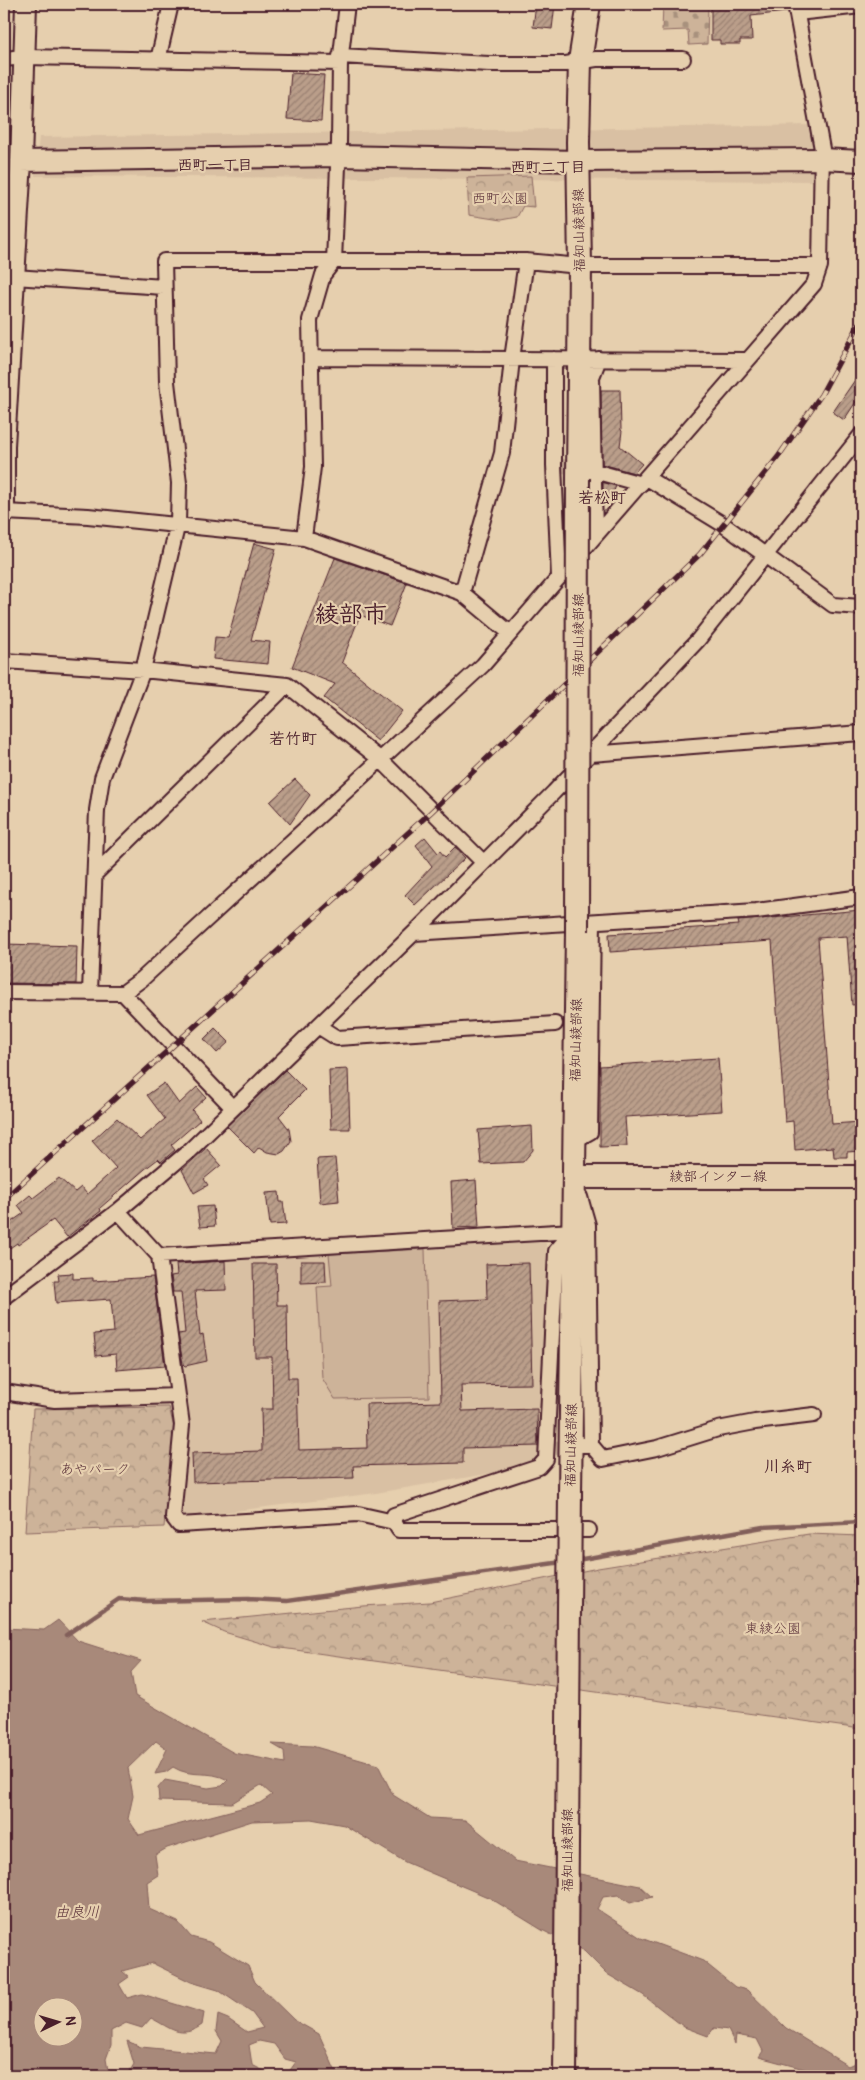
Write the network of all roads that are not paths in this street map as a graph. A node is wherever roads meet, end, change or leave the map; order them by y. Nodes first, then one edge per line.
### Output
1 (26, 4) edge
2 (171, 4) edge
3 (348, 4) edge
4 (589, 4) edge
5 (861, 6) edge
6 (796, 8) edge
7 (24, 57) junction
8 (4, 59) edge
9 (683, 59) dead end
10 (158, 60) junction
11 (340, 60) junction
12 (580, 61) junction
13 (338, 156) junction
14 (822, 159) junction
15 (21, 161) junction
16 (579, 161) junction
17 (861, 161) edge
18 (10, 226) edge
19 (526, 260) junction
20 (334, 261) junction
21 (580, 266) junction
22 (820, 266) junction
23 (14, 277) junction
24 (164, 287) junction
25 (312, 358) junction
26 (512, 359) junction
27 (554, 359) junction
28 (589, 359) junction
29 (746, 360) junction
30 (861, 435) edge
31 (586, 474) junction
32 (644, 481) junction
33 (4, 512) edge
34 (178, 523) junction
35 (595, 536) junction
36 (304, 538) junction
37 (764, 554) junction
38 (559, 577) junction
39 (462, 593) junction
40 (861, 607) edge
41 (510, 633) junction
42 (4, 661) edge
43 (143, 670) junction
44 (287, 685) junction
45 (861, 733) edge
46 (591, 754) junction
47 (380, 760) junction
48 (483, 862) junction
49 (95, 874) junction
50 (861, 897) edge
51 (585, 926) junction
52 (414, 933) junction
53 (4, 992) edge
54 (90, 992) junction
55 (123, 993) junction
56 (555, 1024) dead end
57 (318, 1026) junction
58 (233, 1108) junction
59 (574, 1177) junction
60 (861, 1177) edge
61 (118, 1211) junction
62 (573, 1231) junction
63 (159, 1256) junction
64 (4, 1297) edge
65 (4, 1392) edge
66 (178, 1396) junction
67 (814, 1415) dead end
68 (394, 1522) junction
69 (589, 1530) dead end
70 (565, 2076) edge

1 - 7 street
2 - 10 street
3 - 11 street
4 - 12 main road, 福知山綾部線
5 - 6 street
6 - 14 street
7 - 8 street
7 - 10 street
7 - 15 street
9 - 12 street
10 - 11 street
11 - 12 street
11 - 13 street
12 - 16 main road, 福知山綾部線
13 - 15 street
13 - 16 street
13 - 20 street
14 - 16 street
14 - 17 street
14 - 22 street
15 - 18 street
16 - 21 main road, 福知山綾部線
18 - 23 street
19 - 20 street
19 - 21 street
19 - 26 street
20 - 24 street
20 - 25 street
21 - 22 street
21 - 28 main road, 福知山綾部線
22 - 29 street
23 - 24 street
23 - 33 street
24 - 34 street
25 - 26 street
25 - 36 street
26 - 27 street
26 - 39 street
27 - 28 street
27 - 38 street
28 - 29 street
28 - 31 main road, 福知山綾部線
29 - 32 street
30 - 37 street
31 - 32 street
31 - 35 street
31 - 51 main road, 福知山綾部線, bridge
32 - 35 street
32 - 37 street
33 - 34 street
34 - 36 street
34 - 43 street
35 - 38 street
36 - 39 street
37 - 40 street
37 - 46 street
38 - 41 street
39 - 41 street
41 - 47 street
42 - 43 street
43 - 44 street
43 - 49 street
44 - 47 street
44 - 49 street
45 - 46 street
46 - 48 street
47 - 48 street
47 - 55 street
48 - 52 street
49 - 54 street
50 - 51 street
51 - 52 street
51 - 59 main road, 福知山綾部線
52 - 57 street
53 - 54 street
54 - 55 street
55 - 58 street
56 - 57 street
57 - 58 street
58 - 61 street
59 - 60 main road, 綾部インター線
59 - 62 main road, 福知山綾部線
59 - 67 street
61 - 63 street
61 - 64 street
62 - 63 street
62 - 68 street
62 - 70 main road, 福知山綾部線, bridge
63 - 66 street
65 - 66 street
66 - 68 street
68 - 69 street

